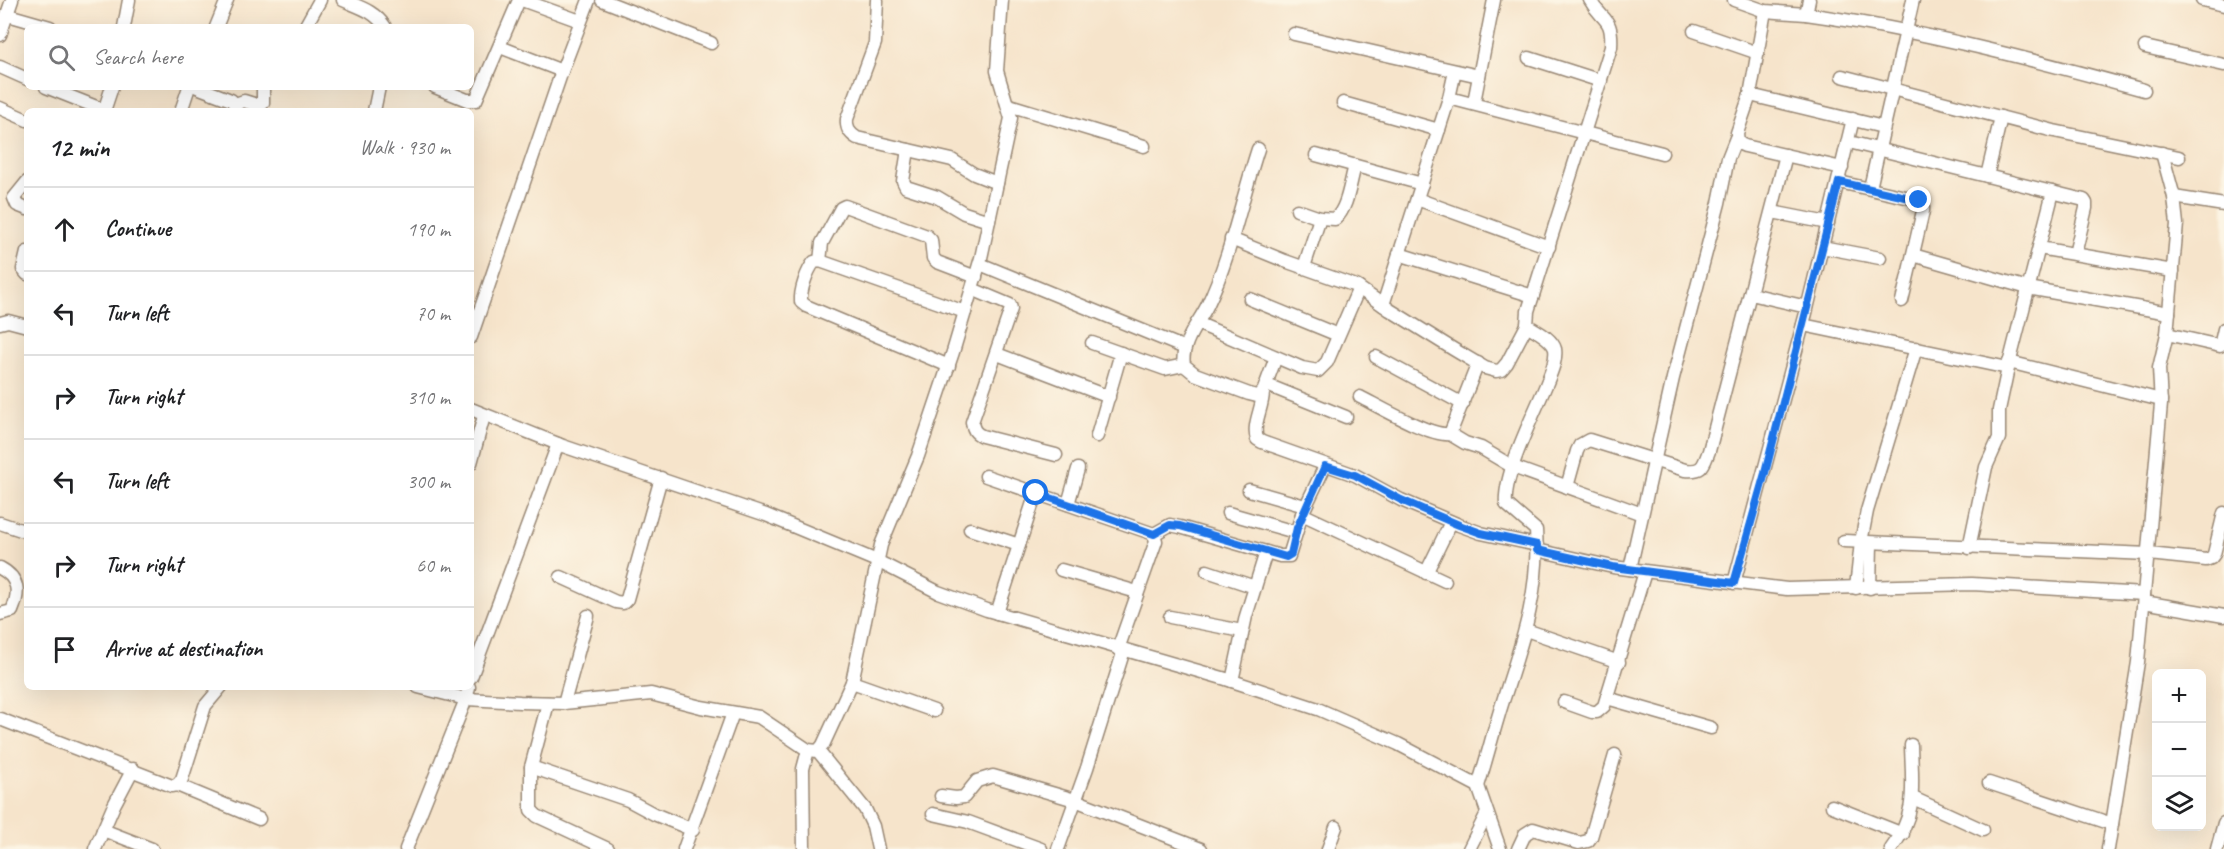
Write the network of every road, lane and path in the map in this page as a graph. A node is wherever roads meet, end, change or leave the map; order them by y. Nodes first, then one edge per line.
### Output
1 (12, 0) edge
2 (129, 0) edge
3 (227, 0) edge
4 (321, 0) edge
5 (343, 0) edge
6 (521, 0) edge
7 (589, 0) edge
8 (602, 0) edge
9 (877, 0) edge
10 (1002, 0) edge
11 (1494, 0) edge
12 (1590, 0) edge
13 (1734, 0) edge
14 (1809, 0) edge
15 (1914, 0) edge
16 (1765, 11) junction
17 (1806, 14) junction
18 (8, 15) junction
19 (580, 21) junction
20 (40, 24) edge
21 (125, 24) edge
22 (217, 24) edge
23 (307, 24) edge
24 (383, 24) edge
25 (1694, 31) dead end
26 (1906, 33) junction
27 (1294, 34) dead end
28 (0, 35) edge
29 (711, 43) dead end
30 (500, 47) junction
31 (2145, 47) dead end
32 (1758, 53) junction
33 (1529, 58) dead end
34 (2224, 65) edge
35 (0, 67) edge
36 (562, 71) junction
37 (1455, 71) junction
38 (1479, 76) junction
39 (1842, 76) dead end
40 (24, 78) edge
41 (1601, 81) junction
42 (1894, 89) junction
43 (54, 90) edge
44 (111, 90) edge
45 (188, 90) edge
46 (205, 90) edge
47 (263, 90) edge
48 (378, 90) edge
49 (442, 90) edge
50 (2144, 90) dead end
51 (1750, 94) junction
52 (1449, 98) junction
53 (1474, 102) junction
54 (1343, 103) dead end
55 (1008, 105) junction
56 (0, 108) edge
57 (99, 108) edge
58 (105, 108) edge
59 (182, 108) edge
60 (235, 108) edge
61 (375, 108) edge
62 (2001, 117) junction
63 (24, 119) edge
64 (1853, 119) junction
65 (1882, 127) junction
66 (1439, 130) junction
67 (1585, 132) junction
68 (1736, 138) junction
69 (1849, 142) junction
70 (1144, 146) dead end
71 (1258, 149) dead end
72 (1878, 149) junction
73 (908, 150) junction
74 (1662, 153) dead end
75 (2162, 153) junction
76 (1316, 155) dead end
77 (1786, 155) junction
78 (2179, 157) dead end
79 (1355, 165) junction
80 (1842, 168) junction
81 (1988, 176) junction
82 (1839, 182) junction
83 (997, 183) junction
84 (1422, 184) junction
85 (24, 186) edge
86 (1870, 188) junction
87 (2052, 192) junction
88 (2174, 197) junction
89 (1417, 199) junction
90 (2224, 205) edge
91 (24, 208) edge
92 (1297, 210) dead end
93 (1772, 212) junction
94 (1320, 218) junction
95 (989, 221) junction
96 (1828, 224) junction
97 (1231, 239) junction
98 (1549, 247) junction
99 (1822, 247) junction
100 (2039, 248) junction
101 (1399, 254) junction
102 (2075, 254) junction
103 (1913, 255) junction
104 (1880, 258) dead end
105 (820, 261) junction
106 (980, 264) junction
107 (1304, 267) junction
108 (2173, 271) junction
109 (974, 283) junction
110 (1359, 288) junction
111 (2028, 288) junction
112 (1751, 294) junction
113 (1533, 297) junction
114 (1250, 299) dead end
115 (1902, 301) dead end
116 (1383, 305) junction
117 (1807, 307) junction
118 (965, 312) junction
119 (2169, 313) junction
120 (0, 323) edge
121 (1197, 323) junction
122 (24, 325) edge
123 (1527, 325) junction
124 (1803, 325) junction
125 (474, 328) edge
126 (2224, 329) edge
127 (2167, 334) junction
128 (1338, 335) junction
129 (1092, 342) dead end
130 (1185, 348) junction
131 (1916, 348) junction
132 (1121, 353) junction
133 (996, 354) junction
134 (1276, 357) junction
135 (1376, 357) dead end
136 (1478, 363) junction
137 (1184, 365) junction
138 (2008, 365) junction
139 (949, 366) junction
140 (1265, 389) junction
141 (1109, 397) junction
142 (1360, 397) dead end
143 (2161, 400) junction
144 (1463, 404) junction
145 (474, 411) edge
146 (484, 416) junction
147 (1346, 417) dead end
148 (1450, 434) junction
149 (1097, 436) dead end
150 (558, 444) junction
151 (474, 452) edge
152 (1056, 455) dead end
153 (1654, 460) junction
154 (1325, 466) junction
155 (1513, 467) junction
156 (1078, 469) dead end
157 (986, 476) dead end
158 (661, 478) junction
159 (1567, 487) junction
160 (1249, 490) dead end
161 (1036, 493) junction
162 (1068, 504) junction
163 (1304, 510) junction
164 (1228, 513) dead end
165 (2224, 513) edge
166 (1642, 514) junction
167 (1451, 522) junction
168 (0, 523) edge
169 (970, 530) dead end
170 (24, 531) edge
171 (1295, 532) junction
172 (1154, 534) junction
173 (1844, 542) dead end
174 (1866, 542) junction
175 (1019, 545) junction
176 (1537, 548) junction
177 (1969, 548) junction
178 (1266, 552) junction
179 (2149, 554) junction
180 (877, 561) junction
181 (0, 568) edge
182 (1630, 569) junction
183 (1061, 570) dead end
184 (1207, 571) dead end
185 (1645, 572) junction
186 (1426, 573) junction
187 (561, 577) dead end
188 (1445, 581) dead end
189 (1734, 583) junction
190 (1255, 587) junction
191 (1856, 588) junction
192 (1870, 588) junction
193 (1137, 592) junction
194 (2144, 598) junction
195 (997, 613) junction
196 (0, 614) edge
197 (2224, 615) edge
198 (588, 616) dead end
199 (1170, 617) dead end
200 (1526, 630) junction
201 (1242, 631) junction
202 (1121, 650) junction
203 (1619, 662) junction
204 (474, 669) edge
205 (1232, 681) junction
206 (852, 682) junction
207 (218, 690) edge
208 (442, 690) edge
209 (468, 693) edge
210 (1607, 698) junction
211 (1564, 702) dead end
212 (548, 703) junction
213 (564, 703) junction
214 (934, 711) dead end
215 (733, 713) junction
216 (0, 719) edge
217 (1711, 728) dead end
218 (1911, 745) dead end
219 (813, 750) junction
220 (1615, 755) dead end
221 (531, 766) junction
222 (133, 769) junction
223 (1989, 783) dead end
224 (177, 785) junction
225 (1478, 786) junction
226 (941, 796) dead end
227 (1913, 798) junction
228 (1076, 800) junction
229 (1832, 806) dead end
230 (1487, 813) junction
231 (933, 814) dead end
232 (259, 819) dead end
233 (2224, 823) edge
234 (2112, 824) junction
235 (1336, 827) dead end
236 (103, 830) junction
237 (693, 830) junction
238 (1983, 830) dead end
239 (1903, 834) junction
240 (95, 849) edge
241 (152, 849) edge
242 (406, 849) edge
243 (608, 849) edge
244 (684, 849) edge
245 (804, 849) edge
246 (878, 849) edge
247 (1041, 849) edge
248 (1058, 849) edge
249 (1201, 849) edge
250 (1328, 849) edge
251 (1468, 849) edge
252 (1500, 849) edge
253 (1518, 849) edge
254 (1891, 849) edge
255 (2108, 849) edge
256 (2217, 849) edge

1 - 18 street
2 - 21 street
3 - 22 street
4 - 23 street
5 - 24 street
6 - 19 street
6 - 30 street
7 - 19 street
8 - 29 street
9 - 73 street
10 - 55 street
11 - 38 street
12 - 41 street
13 - 16 street
14 - 17 street
15 - 26 street
16 - 17 street
16 - 32 street
17 - 26 street
18 - 20 street
18 - 28 street
19 - 36 street
25 - 32 street
26 - 42 street
26 - 50 street
27 - 37 street
30 - 36 street
30 - 49 street
31 - 34 street
32 - 51 street
33 - 41 street
35 - 40 street
36 - 125 street
37 - 38 street
37 - 52 street
38 - 53 street
39 - 42 street
41 - 67 street
42 - 62 street
42 - 65 street
43 - 57 street
44 - 58 street
45 - 59 street
46 - 60 street
47 - 60 street
48 - 61 street
51 - 64 street
51 - 68 street
52 - 53 street
52 - 66 street
53 - 67 street
54 - 66 street
55 - 70 street
55 - 83 street
56 - 63 street
62 - 75 street
62 - 81 street
64 - 65 street
64 - 69 street
65 - 72 street
66 - 84 street
67 - 74 street
67 - 98 street
68 - 77 street
68 - 153 street
69 - 72 street
69 - 80 street
71 - 97 street
72 - 81 street
72 - 86 street
73 - 83 street
73 - 95 street
75 - 78 street
75 - 88 street
76 - 79 street
77 - 80 street
77 - 93 street
79 - 84 street
79 - 94 street
80 - 82 street
81 - 87 street
82 - 86 street
82 - 96 street
83 - 95 street
84 - 89 street
85 - 91 street
86 - 103 street
87 - 100 street
87 - 102 street
88 - 90 street
88 - 108 street
89 - 98 street
89 - 101 street
92 - 94 street
93 - 96 street
93 - 112 street
94 - 107 street
95 - 106 street
96 - 99 street
97 - 107 street
97 - 121 street
98 - 113 street
99 - 104 street
99 - 117 street
100 - 102 street
100 - 111 street
101 - 113 street
101 - 116 street
102 - 108 street
103 - 111 street
103 - 115 street
105 - 109 street
105 - 118 street
105 - 139 street
106 - 109 street
106 - 130 street
107 - 110 street
108 - 119 street
109 - 118 street
109 - 133 street
110 - 116 street
110 - 128 street
111 - 119 street
111 - 138 street
112 - 117 street
112 - 153 street
113 - 123 street
114 - 128 street
116 - 136 street
117 - 124 street
118 - 139 street
119 - 127 street
120 - 122 street
121 - 130 street
121 - 134 street
123 - 136 street
123 - 155 street
124 - 131 street
124 - 189 street
126 - 127 street
127 - 143 street
128 - 134 street
129 - 132 street
130 - 137 street
131 - 138 street
131 - 174 street
132 - 137 street
132 - 141 street
133 - 141 street
133 - 152 street
134 - 140 street
135 - 144 street
136 - 144 street
137 - 140 street
138 - 143 street
138 - 177 street
139 - 180 street
140 - 147 street
140 - 154 street
141 - 149 street
142 - 148 street
143 - 179 street
144 - 148 street
145 - 146 street
146 - 150 street
146 - 151 street
148 - 155 street
150 - 158 street
150 - 204 street
153 - 159 street
153 - 166 street
154 - 163 street
154 - 167 street
155 - 159 street
155 - 176 street
156 - 162 street
157 - 161 street
158 - 180 street
158 - 187 street
159 - 166 street
160 - 163 street
161 - 162 street
161 - 175 street
162 - 172 street
163 - 171 street
163 - 186 street
164 - 171 street
165 - 179 street
166 - 182 street
167 - 176 street
167 - 186 street
168 - 170 street
169 - 175 street
171 - 178 street
172 - 178 street
172 - 193 street
173 - 174 street
174 - 177 street
174 - 191 street
174 - 192 street
175 - 195 street
176 - 182 street
176 - 200 street
177 - 179 street
178 - 190 street
179 - 194 street
180 - 195 street
180 - 206 street
181 - 196 street
182 - 185 street
183 - 193 street
184 - 190 street
185 - 189 street
185 - 203 street
186 - 188 street
189 - 191 street
190 - 201 street
191 - 192 street
192 - 194 street
193 - 202 street
194 - 197 street
194 - 234 street
195 - 202 street
198 - 213 street
199 - 201 street
200 - 203 street
200 - 225 street
201 - 205 street
202 - 205 street
202 - 228 street
203 - 210 street
205 - 225 street
206 - 214 street
206 - 219 street
207 - 224 street
208 - 209 street
209 - 212 street
209 - 242 street
210 - 211 street
210 - 217 street
212 - 213 street
212 - 221 street
213 - 215 street
215 - 219 street
215 - 237 street
216 - 222 street
218 - 227 street
219 - 245 street
219 - 246 street
220 - 253 street
221 - 237 street
221 - 243 street
222 - 224 street
222 - 236 street
223 - 234 street
224 - 232 street
225 - 230 street
226 - 228 street
227 - 238 street
227 - 239 street
228 - 248 street
228 - 249 street
229 - 239 street
230 - 251 street
230 - 252 street
231 - 247 street
233 - 256 street
234 - 255 street
235 - 250 street
236 - 240 street
236 - 241 street
237 - 244 street
239 - 254 street

